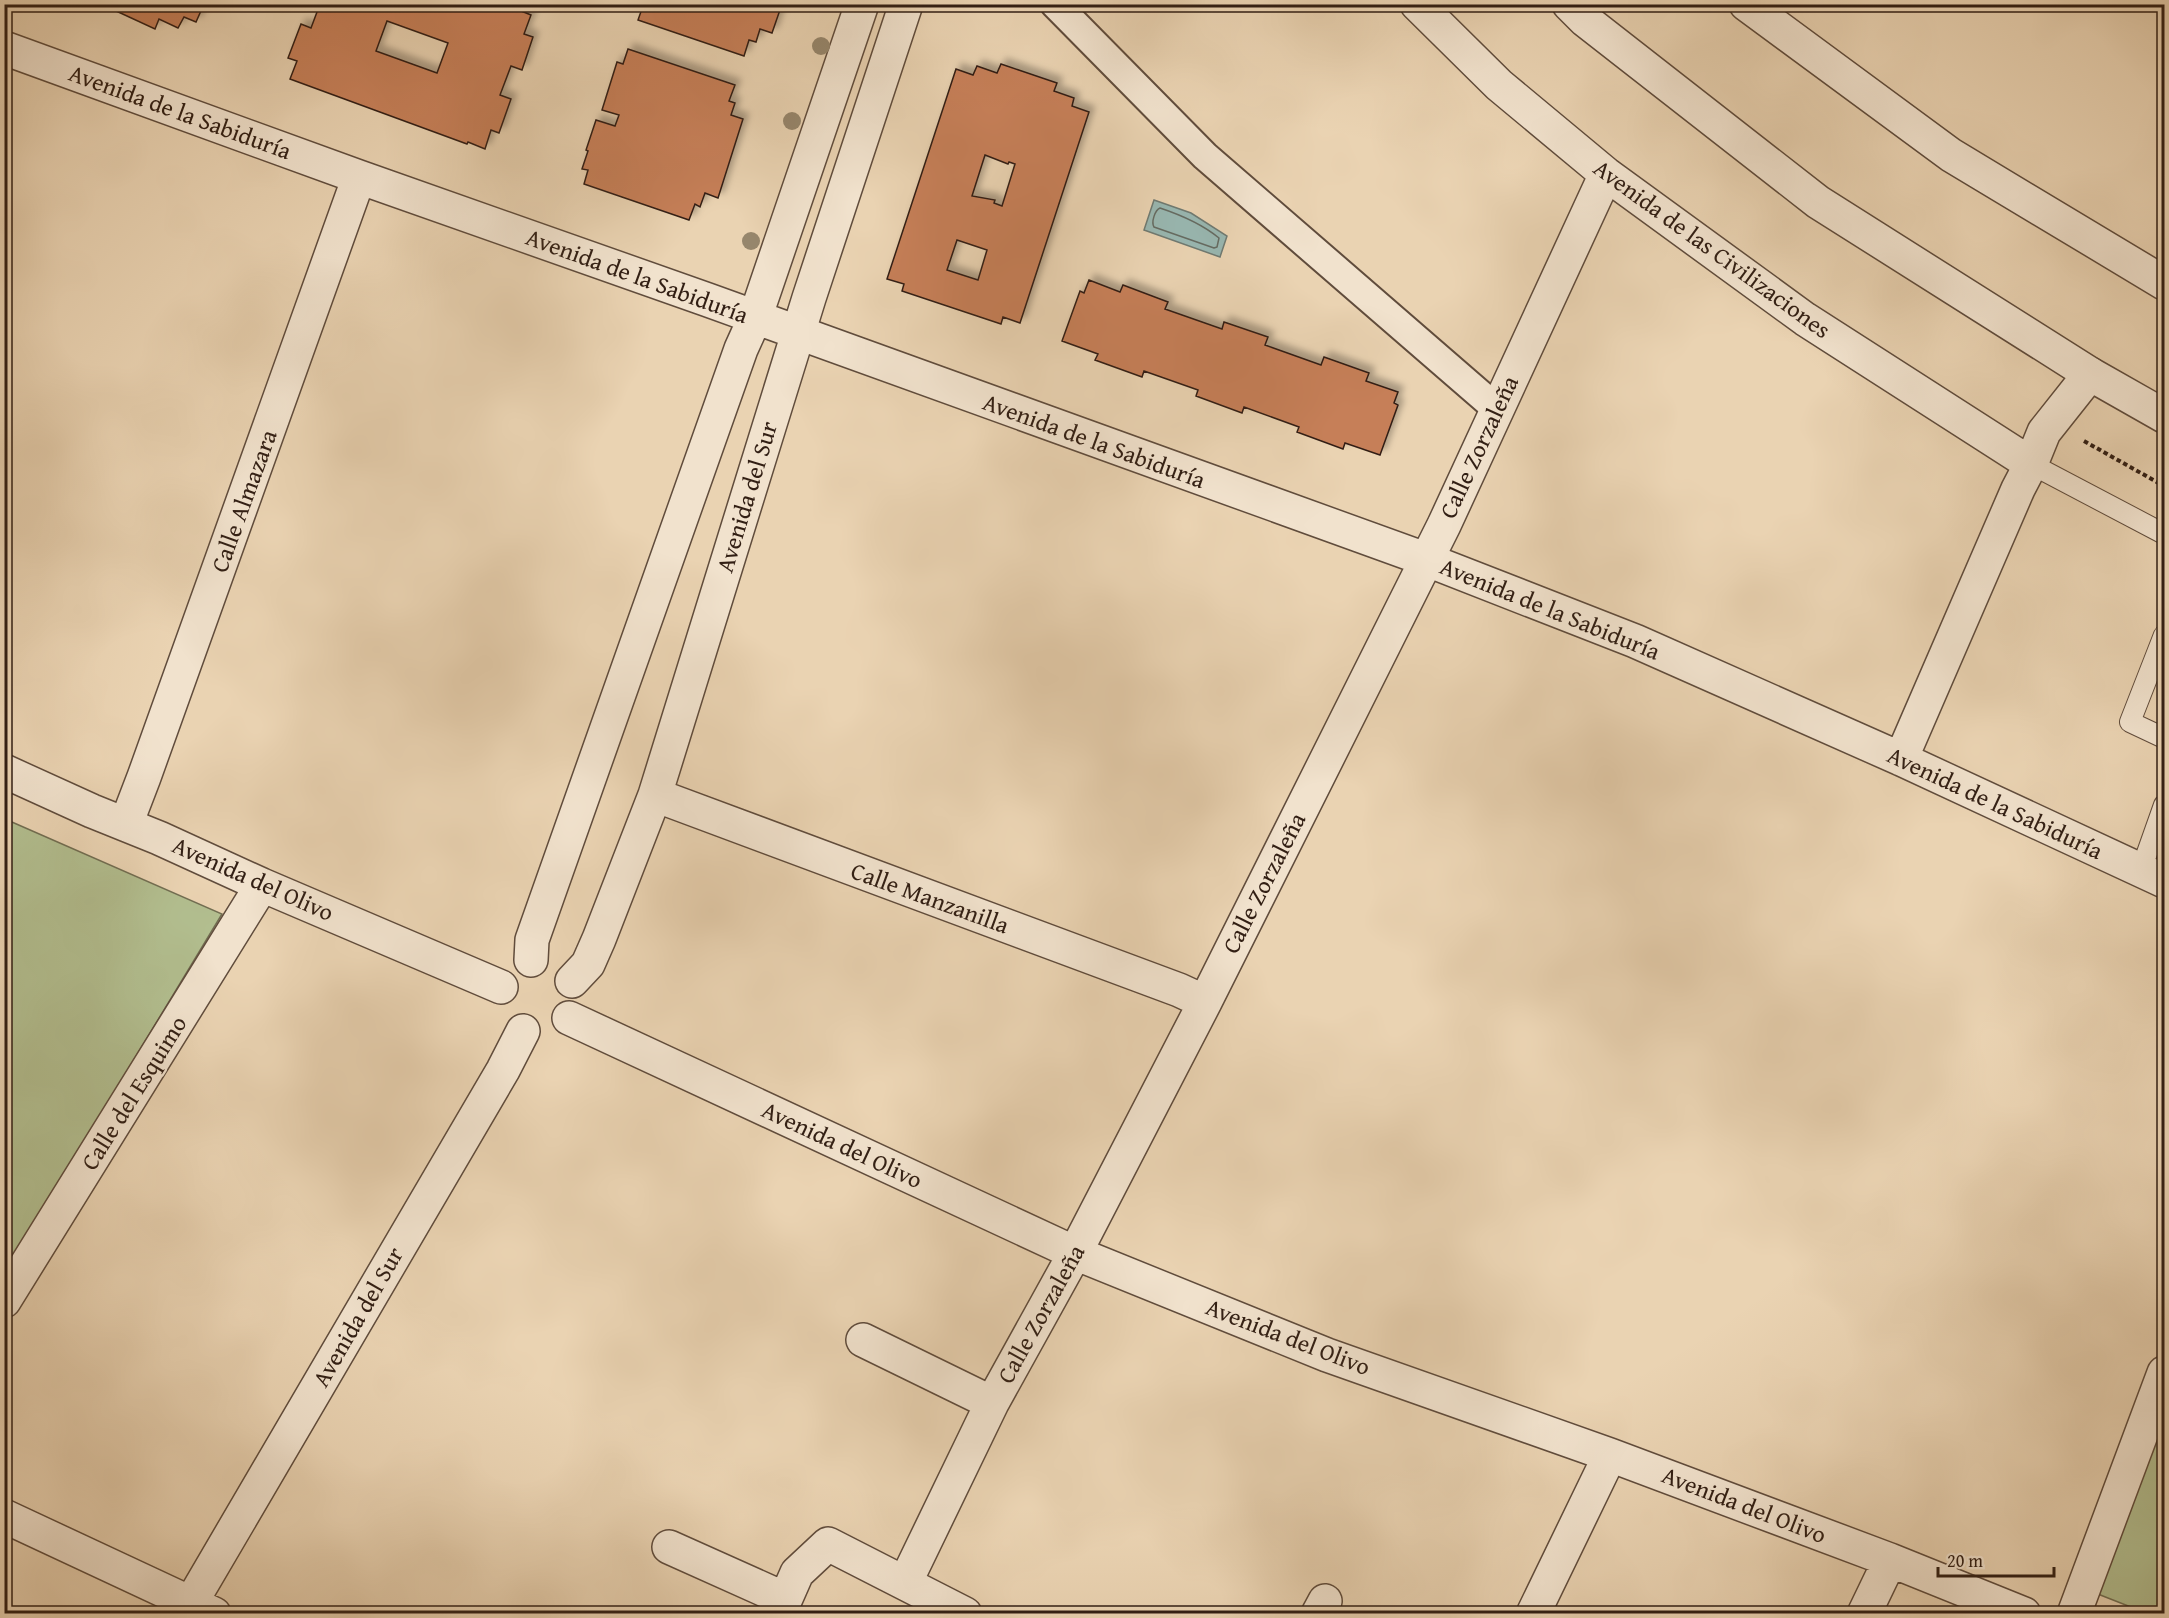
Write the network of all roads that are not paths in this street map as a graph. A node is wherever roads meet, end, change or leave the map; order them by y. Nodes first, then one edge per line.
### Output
1 (862, 4) edge
2 (906, 4) edge
3 (1055, 4) edge
4 (1416, 4) edge
5 (1569, 4) edge
6 (1746, 4) edge
7 (4, 48) edge
8 (1606, 174) junction
9 (359, 177) junction
10 (2164, 283) edge
11 (755, 318) junction
12 (799, 333) junction
13 (2090, 374) junction
14 (1497, 409) junction
15 (2164, 416) edge
16 (2031, 464) junction
17 (2164, 534) edge
18 (1425, 559) junction
19 (2164, 635) edge
20 (2164, 738) edge
21 (1901, 759) junction
22 (4, 771) edge
23 (655, 795) junction
24 (2164, 805) edge
25 (126, 824) junction
26 (2153, 876) edge
27 (262, 885) junction
28 (531, 960) junction
29 (572, 981) junction
30 (501, 987) junction
31 (1205, 1002) junction
32 (569, 1018) junction
33 (523, 1031) junction
34 (1075, 1253) junction
35 (4, 1301) edge
36 (863, 1340) dead end
37 (2164, 1373) edge
38 (993, 1403) junction
39 (1610, 1455) junction
40 (4, 1516) edge
41 (669, 1547) dead end
42 (1890, 1560) junction
43 (905, 1583) junction
44 (782, 1606) edge
45 (203, 1607) edge
46 (965, 1614) edge
47 (1533, 1614) edge
48 (1864, 1614) edge
49 (2024, 1614) edge
50 (2074, 1614) edge

1 - 11 street
2 - 12 street, Avenida del Sur
3 - 14 street
4 - 8 street, Avenida de las Civilizaciones
5 - 13 street
6 - 10 street
7 - 9 street, Avenida de la Sabiduría
8 - 14 street, Calle Zorzaleña
8 - 16 street, Avenida de las Civilizaciones
9 - 11 street, Avenida de la Sabiduría
9 - 25 street, Calle Almazara
11 - 12 street, Avenida de la Sabiduría
11 - 28 street
12 - 18 street, Avenida de la Sabiduría
12 - 23 street, Avenida del Sur
13 - 15 street
13 - 16 street
14 - 18 street, Calle Zorzaleña
16 - 17 lane
16 - 21 street
18 - 21 street, Avenida de la Sabiduría
18 - 31 street, Calle Zorzaleña
19 - 20 lane
21 - 26 street, Avenida de la Sabiduría
22 - 25 street, Avenida del Olivo
23 - 29 street, Avenida del Sur
23 - 31 street, Calle Manzanilla
24 - 26 lane
25 - 27 street, Avenida del Olivo
27 - 30 street, Avenida del Olivo
27 - 35 street, Calle del Esquimo
28 - 29 street
28 - 30 street
29 - 32 street
30 - 33 street
31 - 34 street, Calle Zorzaleña
32 - 33 street
32 - 34 street, Avenida del Olivo
33 - 45 street, Avenida del Sur
34 - 38 street, Calle Zorzaleña
34 - 39 street, Avenida del Olivo
36 - 38 street
37 - 50 street
38 - 43 street, Calle Zorzaleña
39 - 42 street, Avenida del Olivo
39 - 47 street
40 - 45 street
41 - 44 street
42 - 48 street
42 - 49 street, Avenida del Olivo
43 - 44 street
43 - 46 street

